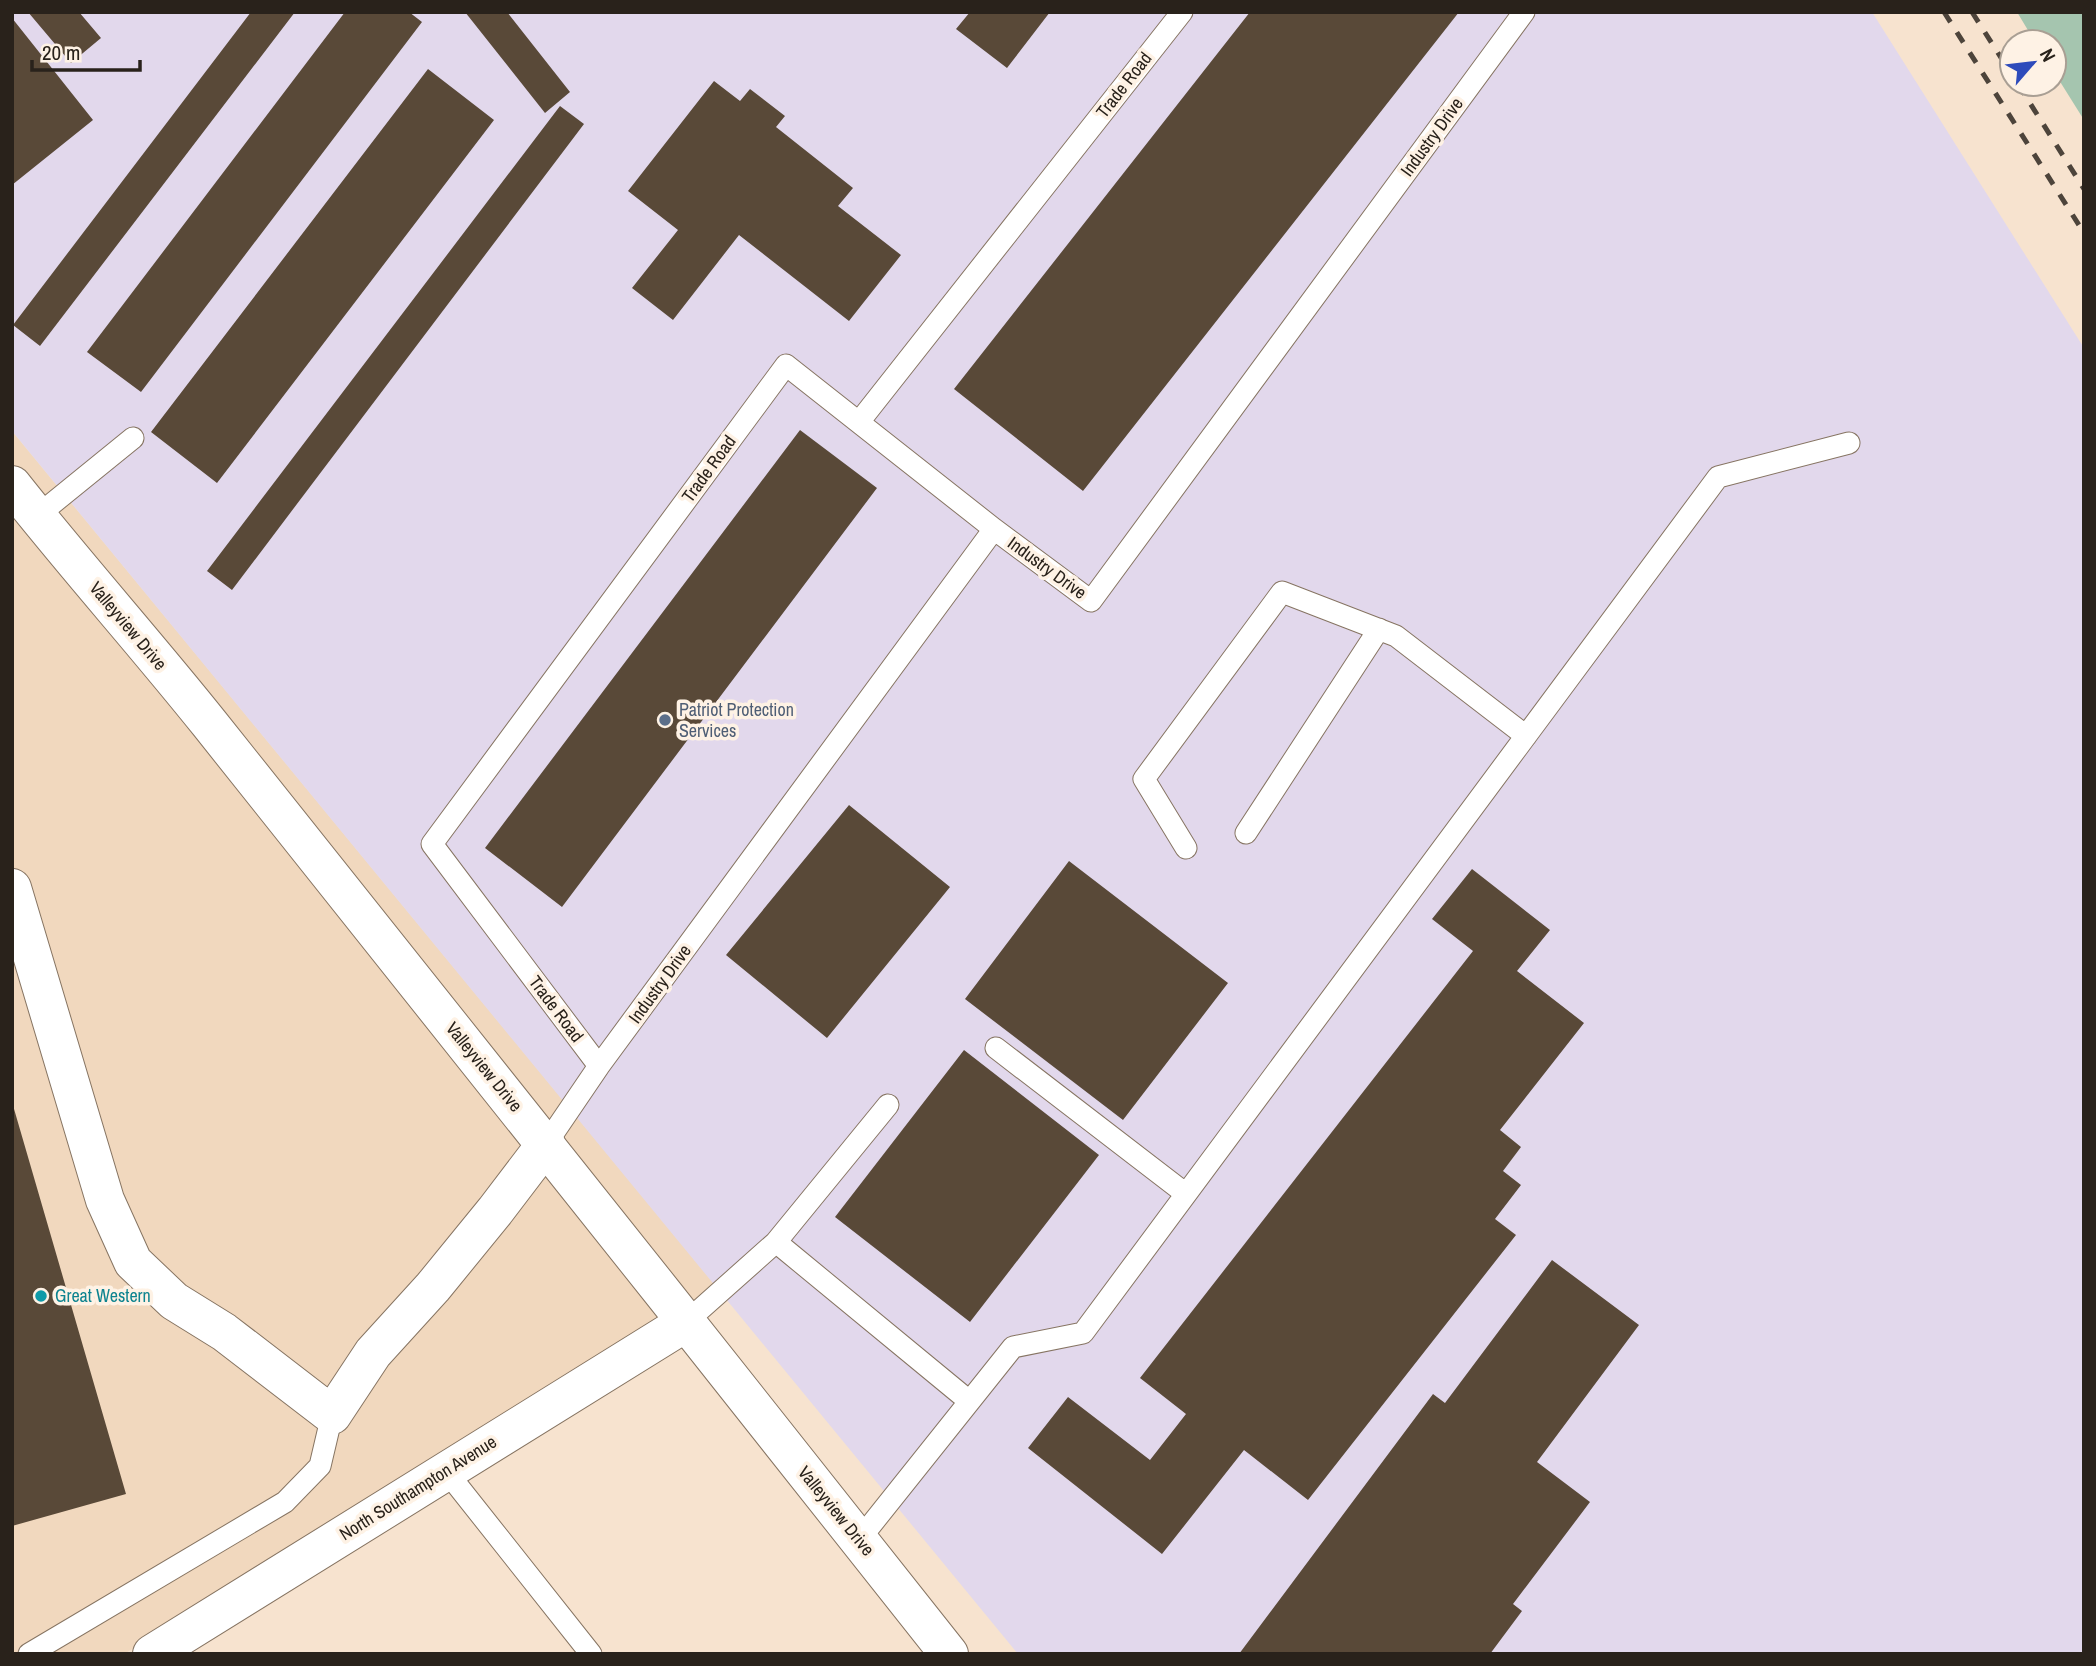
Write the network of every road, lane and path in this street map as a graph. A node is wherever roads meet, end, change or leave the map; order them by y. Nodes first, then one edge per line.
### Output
1 (1182, 12) edge
2 (1524, 12) edge
3 (859, 422) junction
4 (133, 438) dead end
5 (1849, 443) dead end
6 (12, 485) edge
7 (37, 516) junction
8 (994, 529) junction
9 (1379, 629) junction
10 (1526, 736) junction
11 (1246, 833) dead end
12 (1186, 848) dead end
13 (12, 888) edge
14 (996, 1048) dead end
15 (599, 1066) junction
16 (888, 1105) dead end
17 (546, 1144) junction
18 (1186, 1194) junction
19 (776, 1242) junction
20 (685, 1323) junction
21 (969, 1401) junction
22 (332, 1415) junction
23 (446, 1471) junction
24 (859, 1539) junction
25 (29, 1654) edge
26 (152, 1654) edge
27 (591, 1654) edge
28 (949, 1654) edge

1 - 3 lane, Trade Road
2 - 8 lane, Industry Drive
3 - 8 lane
3 - 15 lane, Trade Road
4 - 7 lane
5 - 10 lane
6 - 7 street, Valleyview Drive
7 - 17 street, Valleyview Drive
8 - 15 lane, Industry Drive
9 - 10 lane
9 - 11 lane
9 - 12 lane
10 - 18 lane
13 - 22 street
14 - 18 lane
15 - 17 lane, Industry Drive
16 - 19 lane
17 - 20 street, Valleyview Drive
17 - 22 street
18 - 21 lane
19 - 20 lane
19 - 21 lane
20 - 23 street, North Southampton Avenue
20 - 24 street, Valleyview Drive
21 - 24 lane
22 - 25 lane
23 - 26 street, North Southampton Avenue
23 - 27 lane
24 - 28 street, Valleyview Drive

